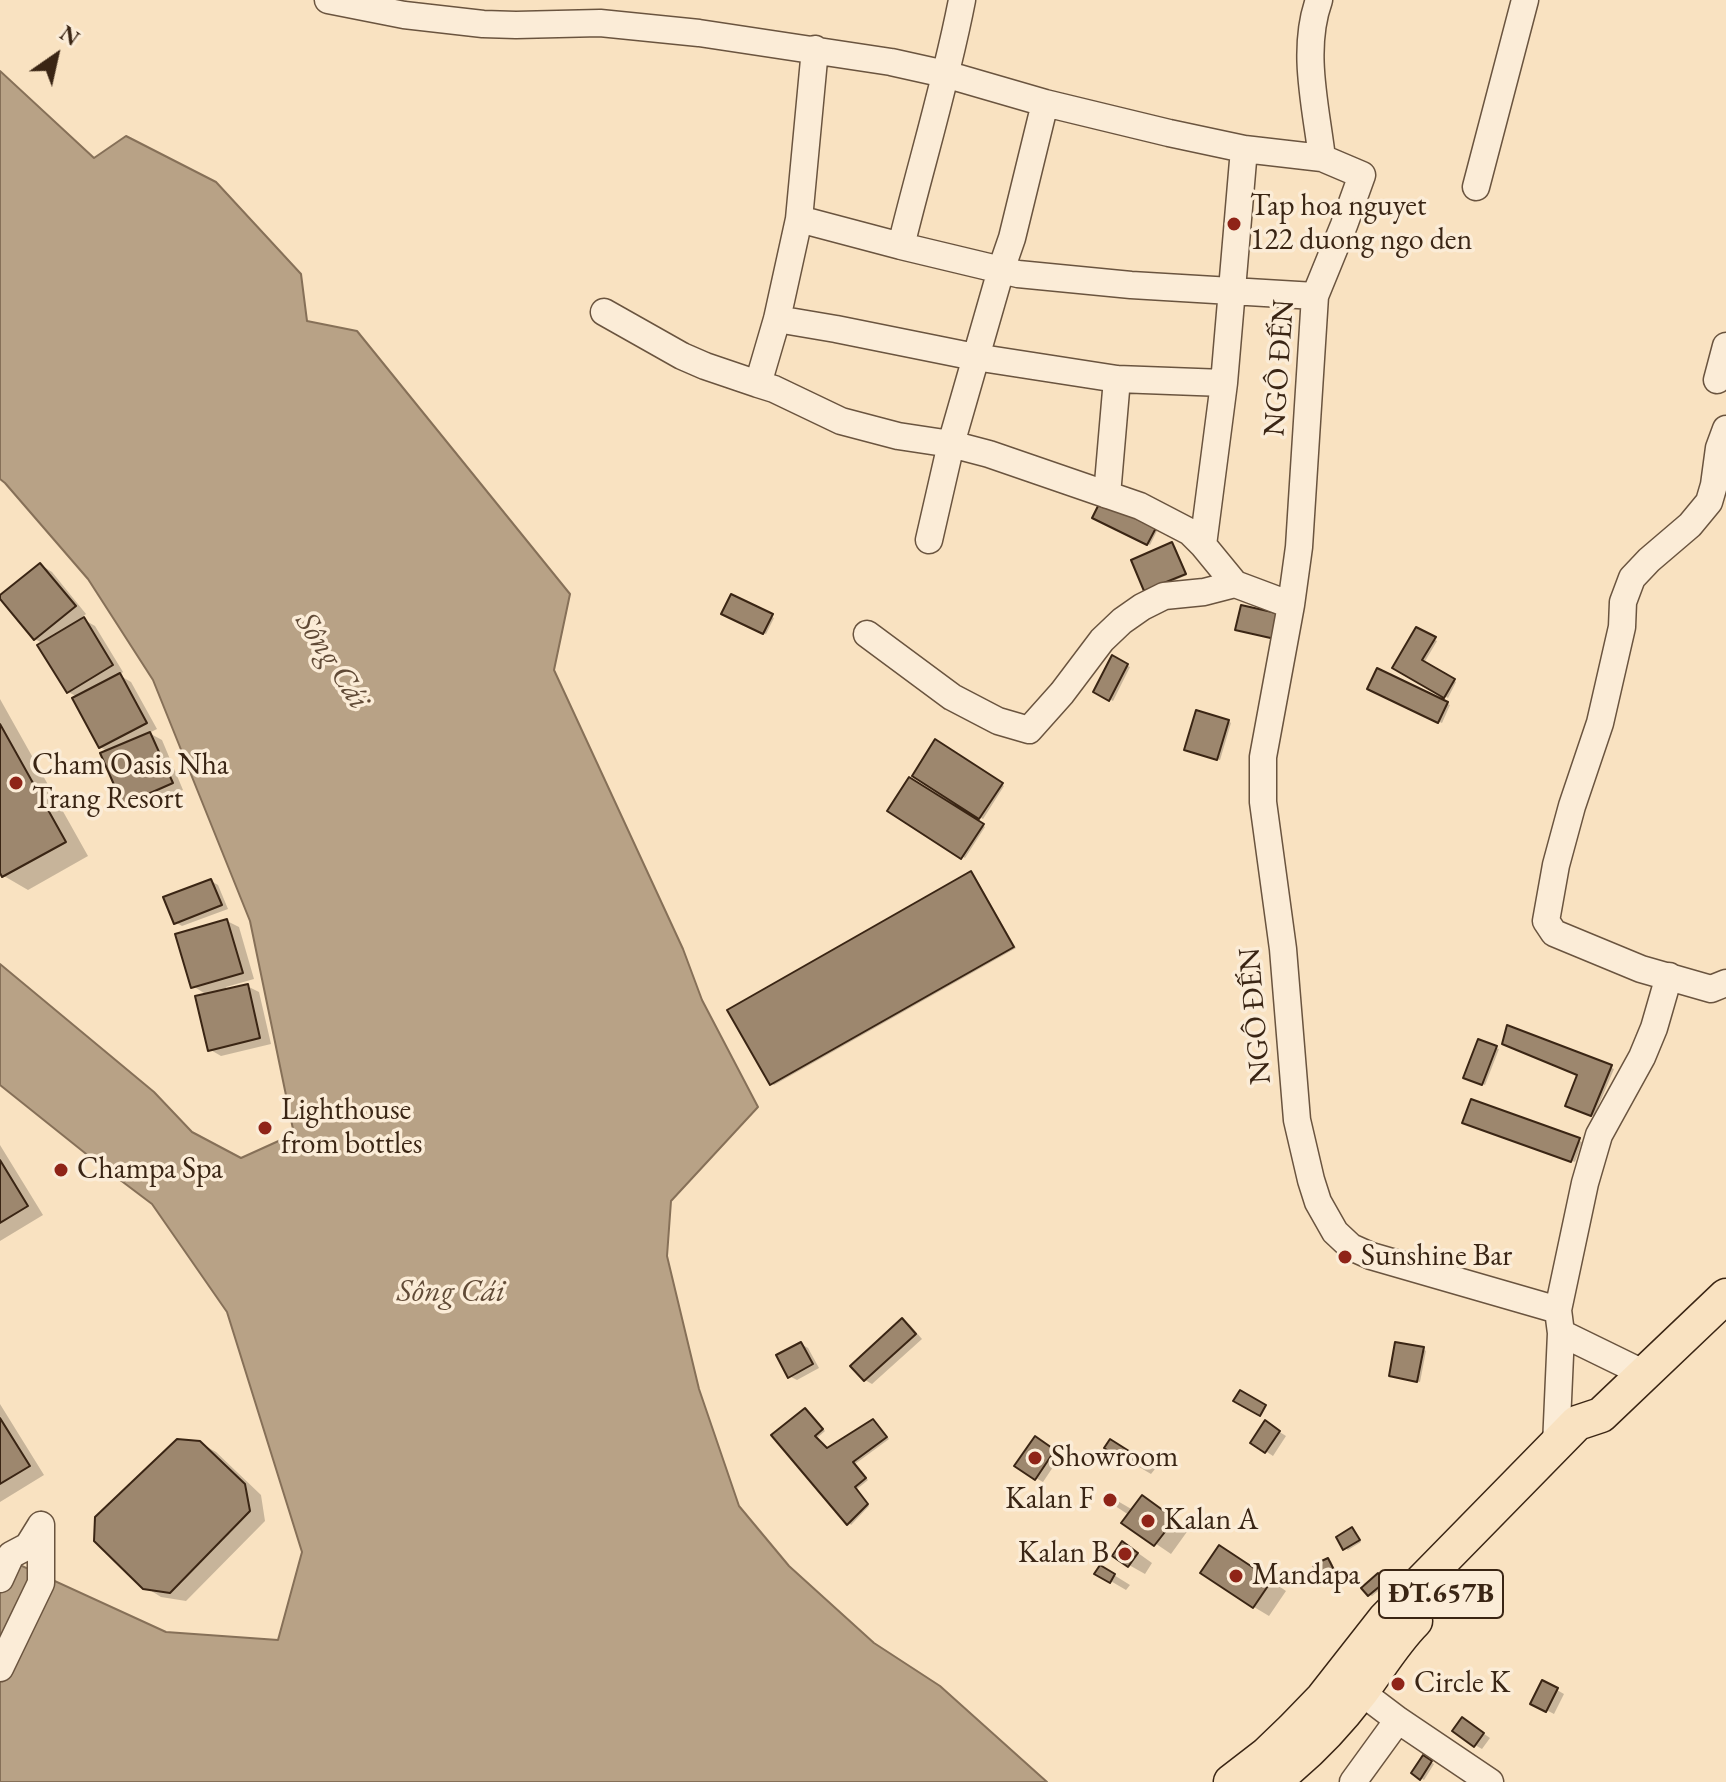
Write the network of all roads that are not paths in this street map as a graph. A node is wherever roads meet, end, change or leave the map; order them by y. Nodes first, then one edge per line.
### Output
1 (328, 0) edge
2 (962, 0) edge
3 (1319, 0) edge
4 (1525, 0) edge
5 (815, 49) junction
6 (945, 74) junction
7 (1045, 103) junction
8 (1244, 149) junction
9 (1322, 158) junction
10 (1476, 187) dead end
11 (799, 219) junction
12 (901, 246) junction
13 (1001, 270) junction
14 (1232, 290) junction
15 (1315, 296) junction
16 (604, 312) dead end
17 (777, 319) junction
18 (1726, 346) edge
19 (975, 357) junction
20 (1117, 379) junction
21 (1717, 380) dead end
22 (1224, 383) junction
23 (758, 384) junction
24 (1726, 429) edge
25 (951, 444) junction
26 (1107, 495) junction
27 (929, 540) dead end
28 (1203, 545) junction
29 (1235, 584) junction
30 (1291, 605) junction
31 (867, 634) dead end
32 (1669, 976) junction
33 (1726, 983) edge
34 (1721, 1307) edge
35 (1560, 1321) junction
36 (1645, 1374) junction
37 (1601, 1415) junction
38 (1556, 1445) junction
39 (17, 1562) edge
40 (0, 1627) edge
41 (0, 1668) edge
42 (1361, 1692) junction
43 (1398, 1720) junction
44 (1273, 1771) edge
45 (1231, 1782) edge
46 (1353, 1782) edge
47 (1490, 1782) edge

1 - 5 street, NGÔ ĐẾN
2 - 6 street
3 - 9 street
4 - 10 street
5 - 6 street, NGÔ ĐẾN
5 - 11 street
6 - 7 street, NGÔ ĐẾN
6 - 12 street
7 - 8 street, NGÔ ĐẾN
7 - 13 street
8 - 9 street, NGÔ ĐẾN
8 - 14 street
9 - 15 street, NGÔ ĐẾN
11 - 12 street
11 - 17 street
12 - 13 street
13 - 14 street
13 - 19 street
14 - 15 street
14 - 22 street
15 - 30 street, NGÔ ĐẾN
16 - 23 street
17 - 19 street
17 - 23 street
18 - 21 street
19 - 20 street
19 - 25 street
20 - 22 street
20 - 26 street
22 - 28 street
23 - 25 street
24 - 32 street
25 - 26 street
25 - 27 street
26 - 28 street
28 - 29 street
29 - 30 street
29 - 31 street
30 - 35 street, NGÔ ĐẾN
32 - 33 street
32 - 35 street
34 - 36 main road, ĐT.657B
35 - 36 street, NGÔ ĐẾN
35 - 38 street
36 - 37 main road, ĐT.657B
37 - 38 main road, ĐT.657B
37 - 42 main road, ĐT.657B
38 - 44 main road, ĐT.657B
39 - 40 street
39 - 41 street
42 - 43 street
42 - 44 main road, ĐT.657B
43 - 46 street
43 - 47 street
44 - 45 main road, ĐT.657B

